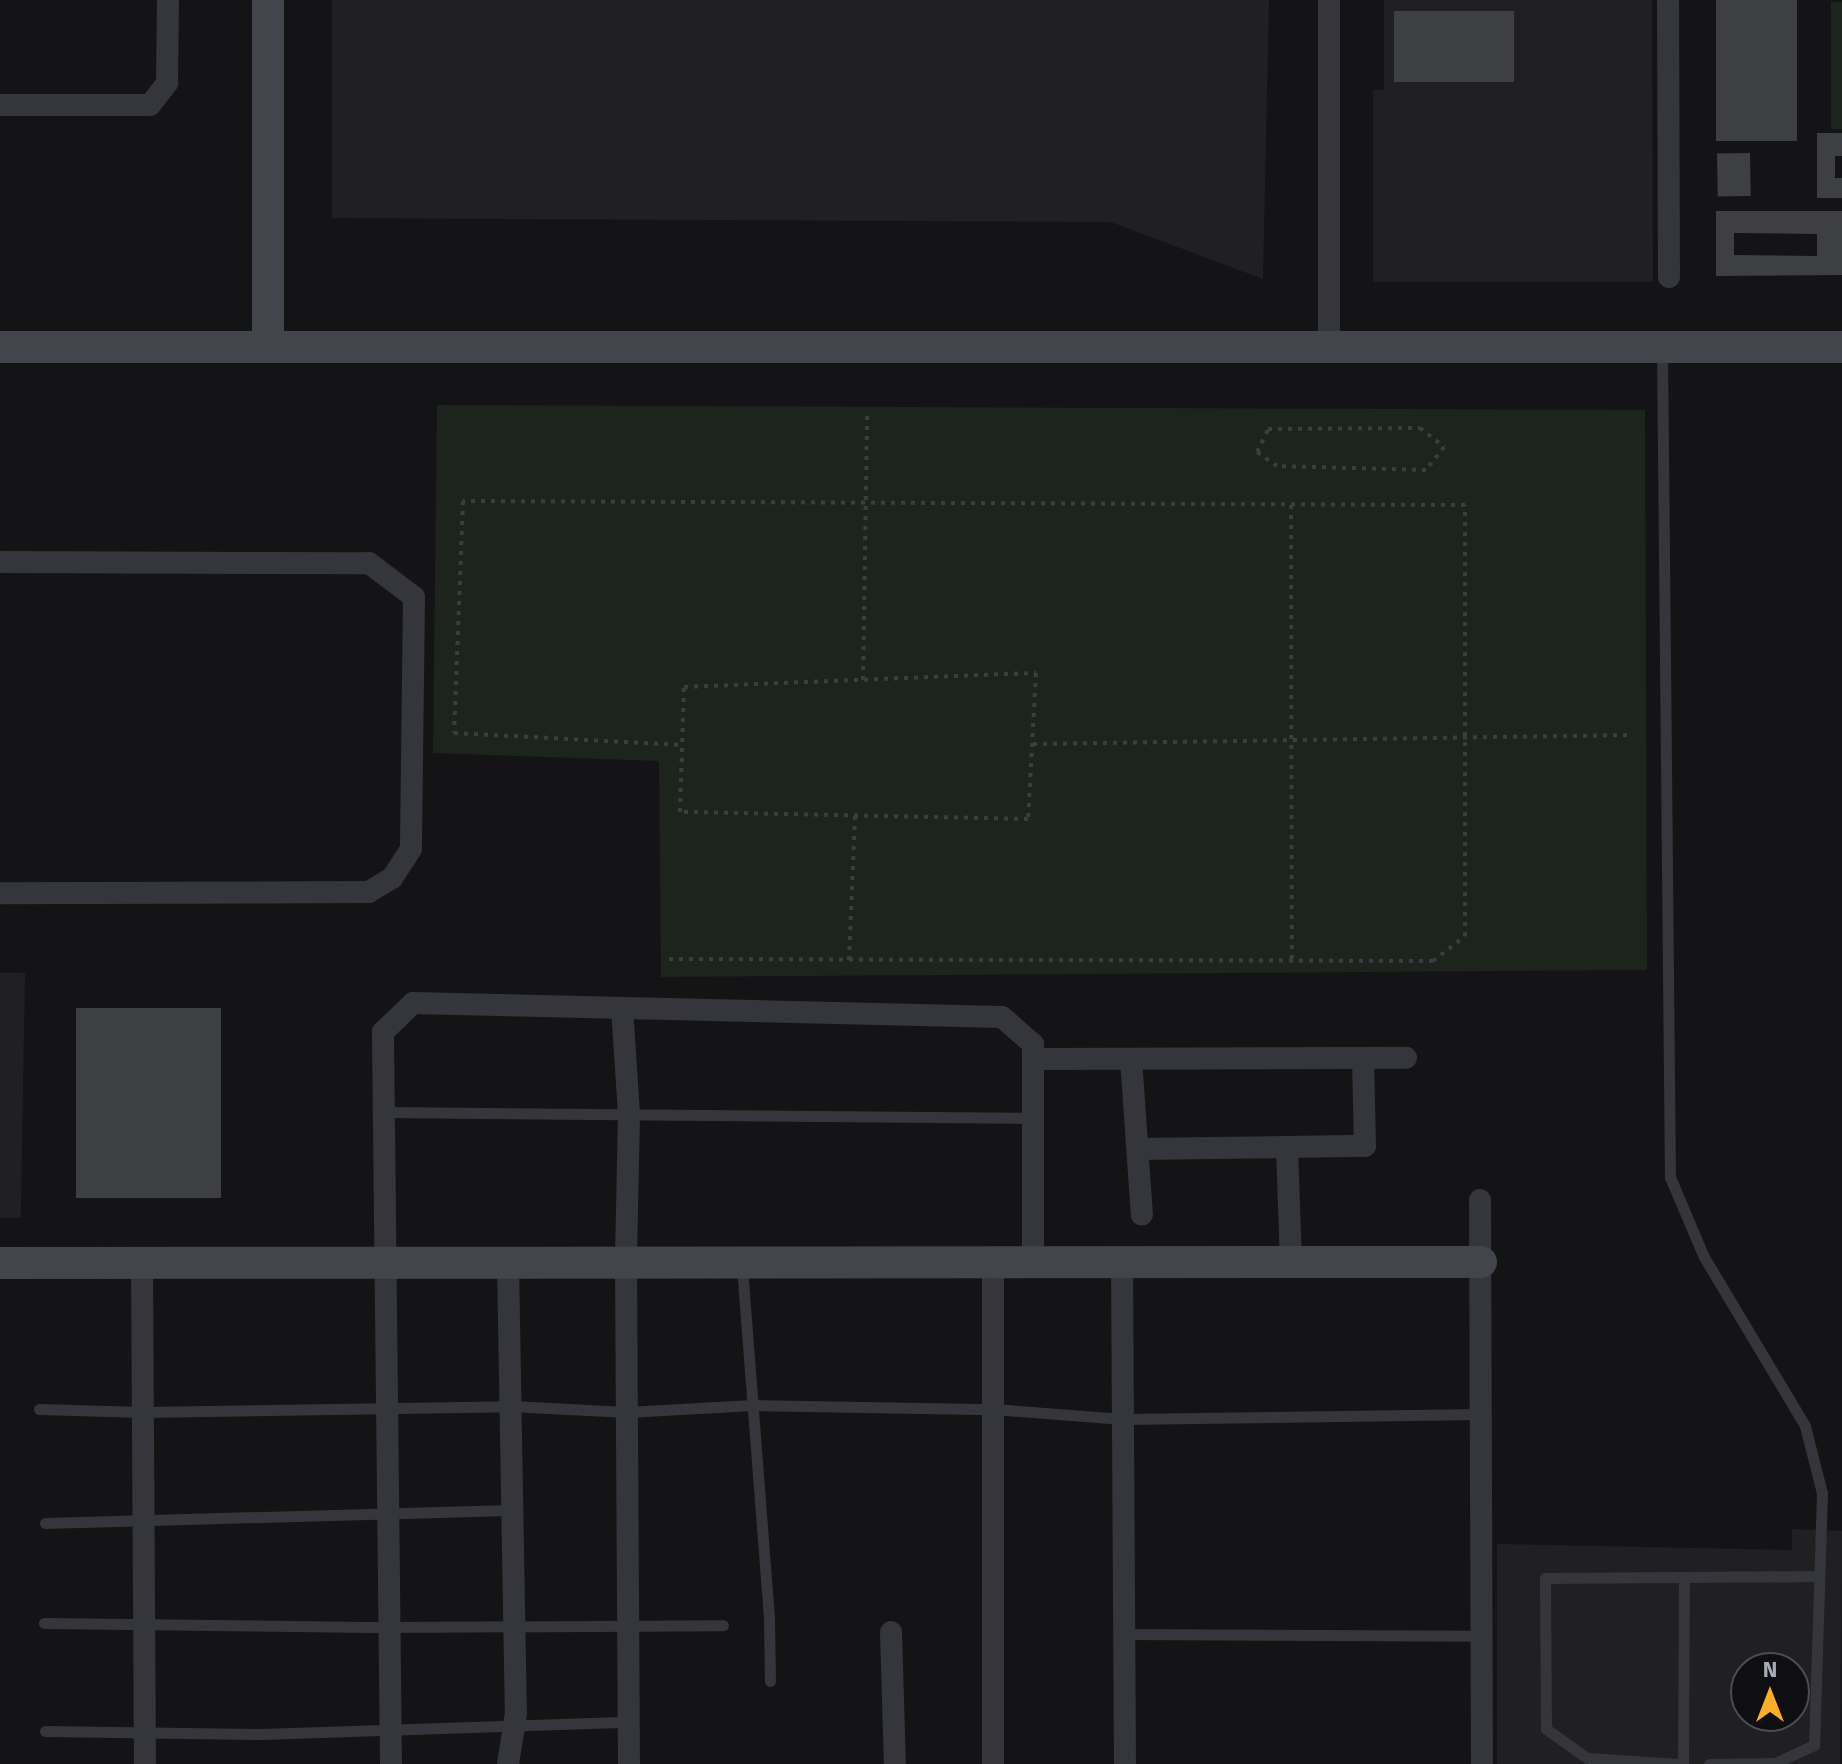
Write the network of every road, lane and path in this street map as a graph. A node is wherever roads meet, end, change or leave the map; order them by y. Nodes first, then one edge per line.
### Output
1 (168, 0) edge
2 (268, 0) edge
3 (1329, 0) edge
4 (1668, 0) edge
5 (0, 105) edge
6 (1669, 277) dead end
7 (268, 346) junction
8 (1329, 346) junction
9 (0, 347) edge
10 (1662, 347) junction
11 (1842, 347) edge
12 (867, 414) dead end
13 (1420, 428) joint
14 (866, 505) junction
15 (1291, 505) junction
16 (0, 562) edge
17 (863, 680) junction
18 (1632, 735) dead end
19 (1464, 738) junction
20 (1291, 741) junction
21 (1033, 744) junction
22 (682, 745) junction
23 (855, 816) junction
24 (0, 893) edge
25 (669, 959) dead end
26 (849, 960) junction
27 (1292, 961) junction
28 (622, 1008) junction
29 (1363, 1058) junction
30 (1406, 1058) dead end
31 (1033, 1059) junction
32 (1131, 1059) junction
33 (384, 1112) junction
34 (629, 1114) junction
35 (1033, 1118) junction
36 (1287, 1148) junction
37 (1138, 1149) junction
38 (1480, 1200) dead end
39 (1142, 1215) dead end
40 (742, 1262) junction
41 (993, 1262) junction
42 (1033, 1262) junction
43 (1122, 1262) junction
44 (1291, 1262) junction
45 (1481, 1262) junction
46 (0, 1263) edge
47 (142, 1263) junction
48 (385, 1263) junction
49 (508, 1263) junction
50 (626, 1263) junction
51 (753, 1405) junction
52 (510, 1406) junction
53 (387, 1407) junction
54 (39, 1409) dead end
55 (993, 1409) junction
56 (143, 1412) junction
57 (627, 1412) junction
58 (1481, 1414) junction
59 (1123, 1419) junction
60 (512, 1510) junction
61 (388, 1516) junction
62 (144, 1522) junction
63 (45, 1523) dead end
64 (1819, 1576) junction
65 (1684, 1579) junction
66 (44, 1623) dead end
67 (144, 1624) junction
68 (515, 1624) junction
69 (628, 1624) junction
70 (723, 1625) dead end
71 (389, 1627) junction
72 (891, 1632) dead end
73 (1124, 1634) junction
74 (1482, 1636) junction
75 (770, 1681) dead end
76 (629, 1722) junction
77 (514, 1729) junction
78 (45, 1731) dead end
79 (390, 1732) junction
80 (145, 1734) junction
81 (145, 1764) edge
82 (391, 1764) edge
83 (508, 1764) edge
84 (629, 1764) edge
85 (895, 1764) edge
86 (993, 1764) edge
87 (1125, 1764) edge
88 (1482, 1764) edge
89 (1681, 1764) edge
90 (1709, 1764) edge

1 - 5 street
2 - 7 street
3 - 8 street
4 - 6 street
7 - 8 street
7 - 9 street
8 - 10 street
10 - 11 street
10 - 64 lane
12 - 14 path
13 - 13 path
14 - 15 path
14 - 17 path
14 - 22 path
15 - 19 path
15 - 20 path
16 - 24 street
17 - 21 path
17 - 22 path
18 - 19 path
19 - 20 path
19 - 27 path
20 - 21 path
20 - 27 path
21 - 23 path
22 - 23 path
23 - 26 path
25 - 26 path
26 - 27 path
28 - 31 street
28 - 33 street
28 - 34 street
29 - 30 street
29 - 32 street
29 - 36 street
31 - 32 street
31 - 35 street
32 - 37 street
33 - 34 lane
33 - 48 street
34 - 35 lane
34 - 50 street
35 - 42 street
36 - 37 street
36 - 44 street
37 - 39 street
38 - 45 street
40 - 41 street
40 - 50 street
40 - 51 lane
41 - 42 street
41 - 55 street
42 - 43 street
43 - 44 street
43 - 59 street
44 - 45 street
45 - 58 street
46 - 47 street
47 - 48 street
47 - 56 street
48 - 49 street
48 - 53 street
49 - 50 street
49 - 52 street
50 - 57 street
51 - 55 lane
51 - 57 lane
51 - 75 lane
52 - 53 lane
52 - 57 lane
52 - 60 street
53 - 56 lane
53 - 61 street
54 - 56 lane
55 - 59 lane
55 - 86 street
56 - 62 street
57 - 69 street
58 - 59 lane
58 - 74 street
59 - 73 street
60 - 61 lane
60 - 68 street
61 - 62 lane
61 - 71 street
62 - 63 lane
62 - 67 street
64 - 65 lane
64 - 90 lane
65 - 89 lane
65 - 89 lane
66 - 67 lane
67 - 71 lane
67 - 80 street
68 - 69 lane
68 - 71 lane
68 - 77 street
69 - 70 lane
69 - 76 street
71 - 79 street
72 - 85 street
73 - 74 lane
73 - 87 street
74 - 88 street
76 - 77 lane
76 - 84 street
77 - 79 lane
77 - 83 street
78 - 80 lane
79 - 80 lane
79 - 82 street
80 - 81 street

